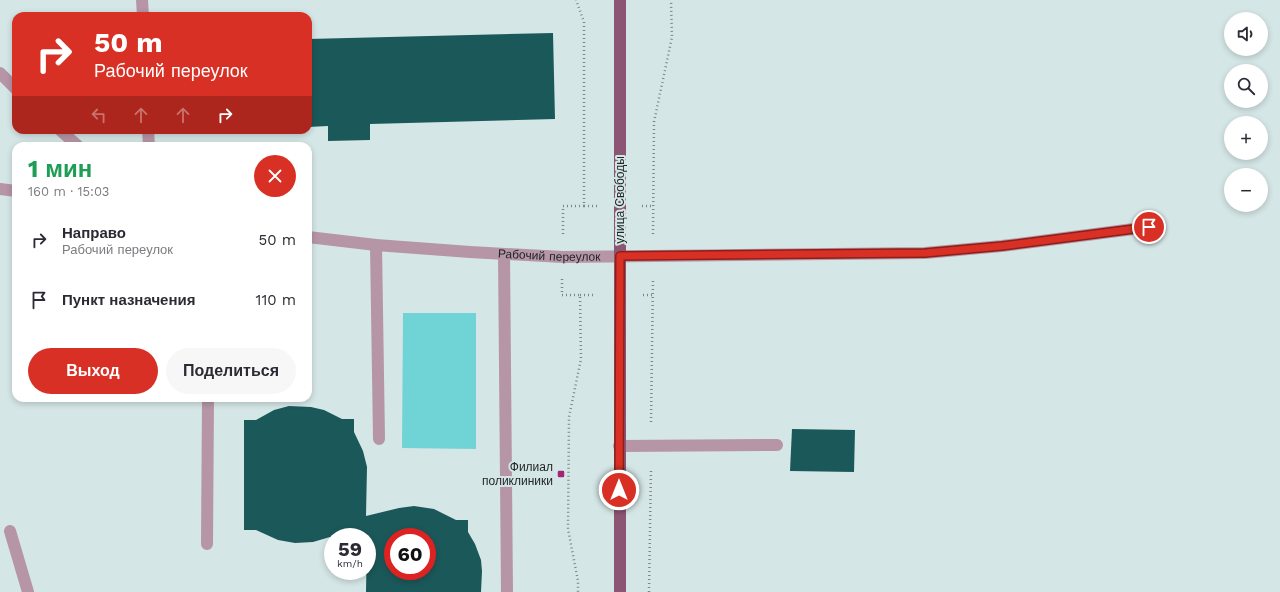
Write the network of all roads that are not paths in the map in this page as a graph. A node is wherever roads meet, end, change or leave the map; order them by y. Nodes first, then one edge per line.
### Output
1 (142, 0) edge
2 (620, 0) edge
3 (143, 12) edge
4 (0, 73) edge
5 (12, 86) edge
6 (64, 134) edge
7 (74, 142) edge
8 (0, 189) edge
9 (12, 190) edge
10 (1149, 227) dead end
11 (312, 237) edge
12 (376, 245) junction
13 (504, 254) junction
14 (620, 256) junction
15 (208, 402) edge
16 (379, 439) dead end
17 (777, 445) dead end
18 (619, 446) junction
19 (10, 531) dead end
20 (207, 544) dead end
21 (28, 592) edge
22 (507, 592) edge
23 (620, 592) edge

1 - 3 street
2 - 14 main road, улица Свободы
4 - 5 street
6 - 7 street
8 - 9 street
10 - 14 street, Рабочий переулок
11 - 12 street, Рабочий переулок
12 - 13 street, Рабочий переулок
12 - 16 street
13 - 14 street, Рабочий переулок
13 - 22 street
14 - 18 main road, улица Свободы
15 - 20 street
17 - 18 street
18 - 23 main road, улица Свободы
19 - 21 street

